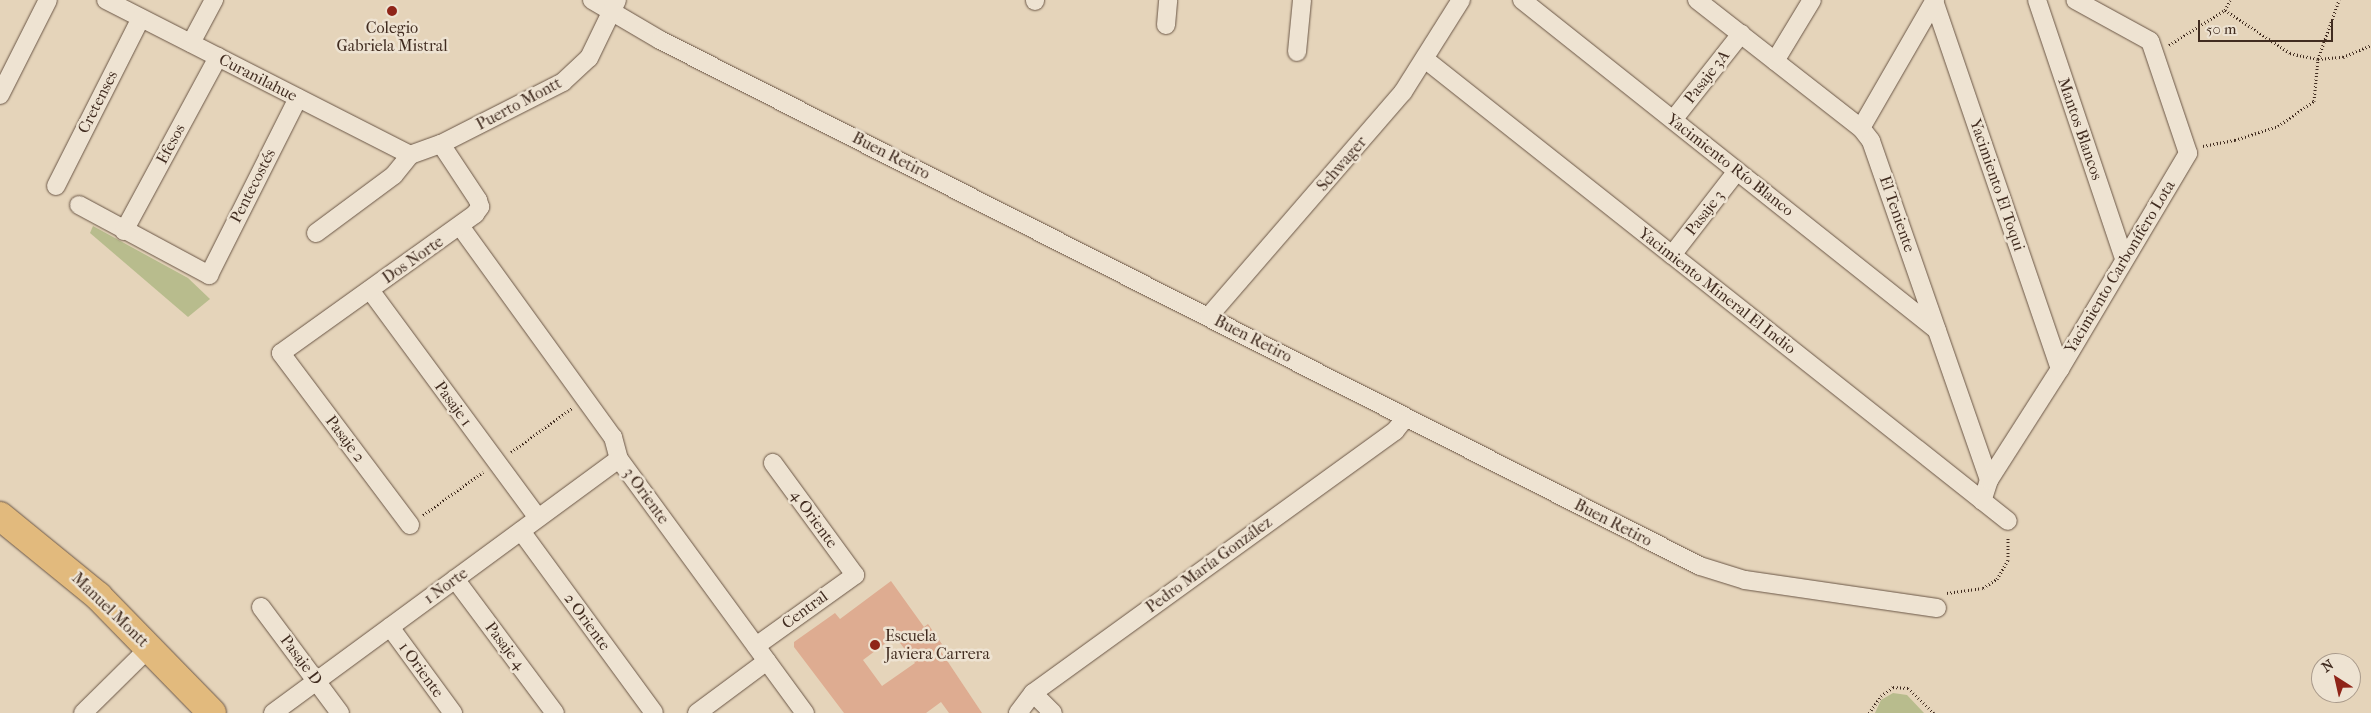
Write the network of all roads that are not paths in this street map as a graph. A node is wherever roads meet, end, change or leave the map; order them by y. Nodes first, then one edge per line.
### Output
1 (48, 0) edge
2 (106, 0) edge
3 (214, 0) edge
4 (592, 0) edge
5 (1168, 0) edge
6 (1302, 0) edge
7 (1461, 0) edge
8 (1522, 0) edge
9 (1697, 0) edge
10 (1812, 0) edge
11 (2037, 0) edge
12 (2075, 0) edge
13 (1934, 1) edge
14 (616, 6) edge
15 (140, 18) junction
16 (1166, 25) dead end
17 (1741, 34) junction
18 (191, 44) junction
19 (1297, 52) dead end
20 (218, 57) junction
21 (1426, 60) junction
22 (1775, 61) junction
23 (0, 95) edge
24 (298, 98) junction
25 (1673, 120) junction
26 (1861, 128) junction
27 (440, 144) junction
28 (410, 155) junction
29 (1737, 171) junction
30 (56, 186) dead end
31 (79, 205) dead end
32 (460, 226) junction
33 (124, 231) junction
34 (316, 233) dead end
35 (1672, 255) junction
36 (2124, 259) junction
37 (370, 290) junction
38 (1209, 316) junction
39 (1938, 330) junction
40 (281, 353) joint
41 (2060, 369) junction
42 (1405, 418) junction
43 (619, 459) junction
44 (774, 463) dead end
45 (1989, 480) junction
46 (1982, 501) junction
47 (0, 516) edge
48 (538, 518) junction
49 (2008, 521) road end
50 (410, 525) dead end
51 (521, 531) junction
52 (854, 574) joint
53 (455, 579) junction
54 (261, 607) dead end
55 (1937, 608) dead end
56 (390, 628) junction
57 (756, 646) junction
58 (150, 648) junction
59 (767, 661) junction
60 (317, 681) junction
61 (1033, 693) junction
62 (83, 713) edge
63 (212, 713) edge
64 (273, 713) edge
65 (340, 713) edge
66 (453, 713) edge
67 (555, 713) edge
68 (654, 713) edge
69 (697, 713) edge
70 (805, 713) edge
71 (1018, 713) edge
72 (1053, 713) edge

1 - 23 street
2 - 15 street, Curanilahue
3 - 18 street
4 - 14 street, Buen Retiro
5 - 16 street
6 - 19 street
7 - 21 street, Schwager
8 - 25 street, Yacimiento Río Blanco
9 - 17 street, El Teniente
10 - 22 street
11 - 36 street, Mantos Blancos
12 - 36 street, Yacimiento Carbonífero Lota
13 - 26 street
13 - 41 street, Yacimiento El Toqui
14 - 27 street, Puerto Montt
14 - 38 street, Buen Retiro
15 - 18 street, Curanilahue
15 - 30 street, Cretenses
17 - 22 street, El Teniente
17 - 25 street, Pasaje 3A
18 - 20 street, Curanilahue
20 - 24 street, Curanilahue
20 - 33 street, Efesos
21 - 35 street, Yacimiento Mineral El Indio
21 - 38 street, Schwager
22 - 26 street, El Teniente
24 - 28 street, Curanilahue
24 - 33 street, Pentecostés
25 - 29 street, Yacimiento Río Blanco
26 - 39 street, El Teniente
27 - 28 street, Puerto Montt
27 - 32 street, Dos Norte
28 - 34 street
29 - 35 street, Pasaje 3
29 - 39 street, Yacimiento Río Blanco
31 - 33 street
32 - 37 street, Dos Norte
32 - 43 street, 3 Oriente
35 - 46 street, Yacimiento Mineral El Indio
36 - 41 street, Yacimiento Carbonífero Lota
37 - 40 street, Dos Norte
37 - 48 street, Pasaje 1
38 - 42 street, Buen Retiro
39 - 45 street, El Teniente
40 - 50 street, Pasaje 2
41 - 45 street, Yacimiento Carbonífero Lota
42 - 55 street, Buen Retiro
42 - 61 street, Pedro María González
43 - 48 street, 1 Norte
43 - 57 street, 3 Oriente
44 - 52 street, 4 Oriente
45 - 46 street
46 - 49 street, Yacimiento Mineral El Indio
47 - 58 main road, Manuel Montt
48 - 51 street, 1 Norte
51 - 53 street, 1 Norte
51 - 68 street, 2 Oriente
52 - 57 street, Central
53 - 56 street, 1 Norte
53 - 67 street, Pasaje 4
54 - 60 street, Pasaje D
56 - 60 street, 1 Norte
56 - 66 street, 1 Oriente
57 - 59 street, 3 Oriente
58 - 62 street
58 - 63 main road, Manuel Montt
59 - 69 street
59 - 70 street, 3 Oriente
60 - 64 street, 1 Norte
60 - 65 street, Pasaje D
61 - 71 street, Pedro María González
61 - 72 street

